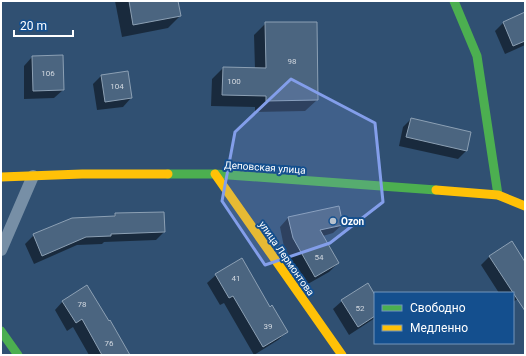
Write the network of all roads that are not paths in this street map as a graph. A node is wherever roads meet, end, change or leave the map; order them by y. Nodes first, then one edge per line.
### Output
1 (454, 1) edge
2 (215, 174) junction
3 (33, 176) junction
4 (1, 177) edge
5 (498, 195) junction
6 (525, 206) edge
7 (1, 250) edge
8 (1, 331) edge
9 (18, 355) edge
10 (342, 355) edge

1 - 5 street
2 - 3 street, Деповская улица
2 - 5 street, Деповская улица
2 - 10 street, улица Лермонтова
3 - 4 street, Деповская улица
3 - 7 lane
5 - 6 street, Деповская улица
8 - 9 street

